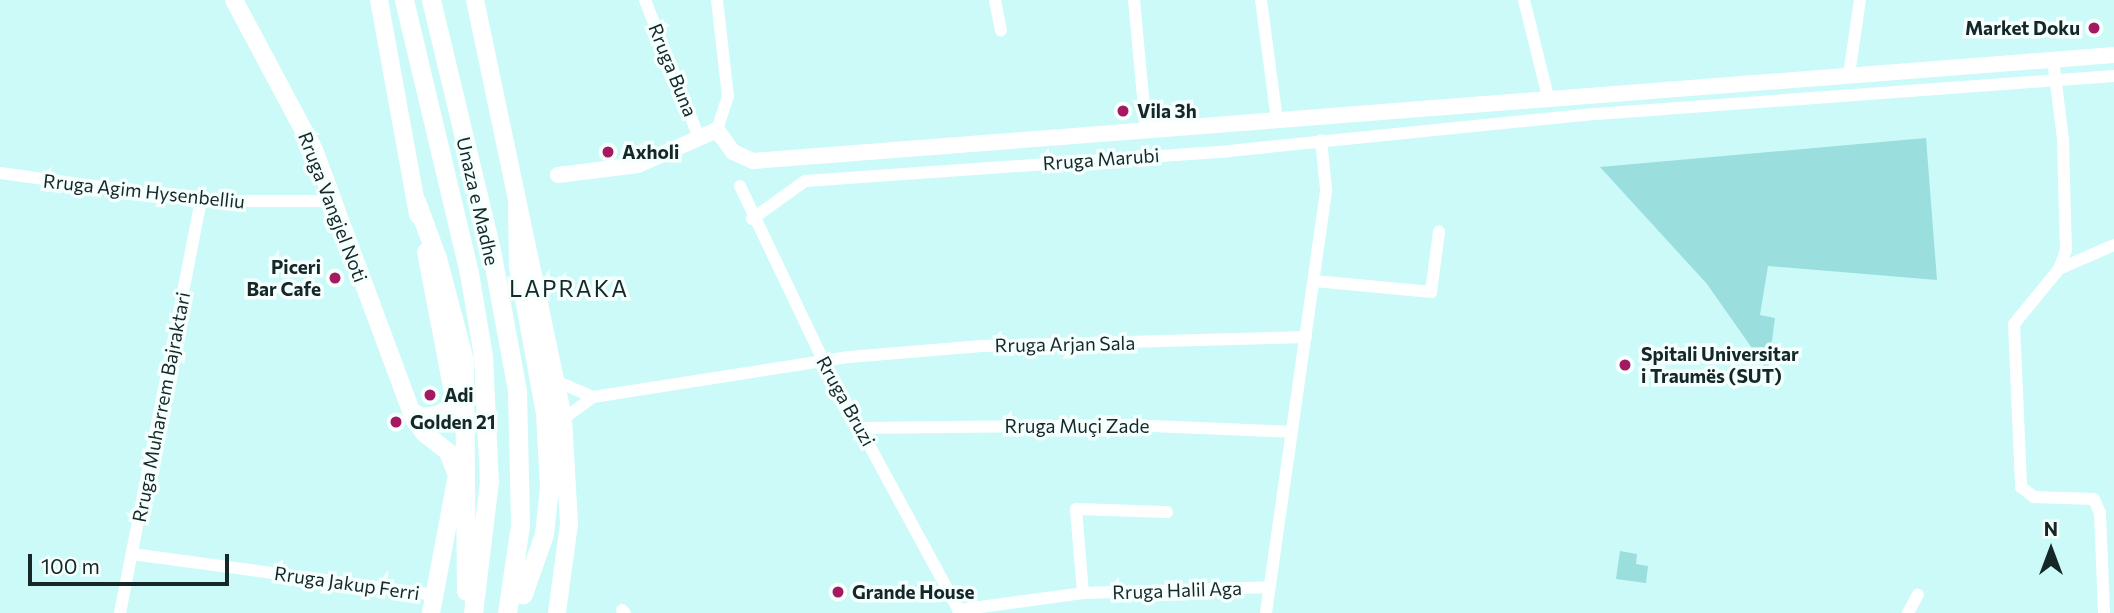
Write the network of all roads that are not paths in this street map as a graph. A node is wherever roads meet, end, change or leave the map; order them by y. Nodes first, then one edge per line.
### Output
1 (234, 0) edge
2 (379, 0) edge
3 (404, 0) edge
4 (431, 0) edge
5 (475, 0) edge
6 (645, 0) edge
7 (717, 0) edge
8 (995, 0) edge
9 (1134, 0) edge
10 (1261, 0) edge
11 (1524, 0) edge
12 (1860, 0) edge
13 (1001, 30) dead end
14 (2114, 55) edge
15 (2053, 60) junction
16 (1849, 75) junction
17 (2114, 76) edge
18 (2055, 79) junction
19 (1549, 101) junction
20 (1277, 120) junction
21 (717, 130) junction
22 (1146, 130) junction
23 (701, 140) junction
24 (1321, 141) junction
25 (0, 173) edge
26 (558, 175) dead end
27 (740, 186) dead end
28 (201, 201) junction
29 (331, 201) junction
30 (416, 201) junction
31 (517, 205) junction
32 (752, 219) junction
33 (1439, 232) dead end
34 (2114, 245) edge
35 (2059, 269) junction
36 (1315, 281) junction
37 (1306, 337) junction
38 (824, 362) junction
39 (556, 381) junction
40 (517, 390) junction
41 (455, 395) junction
42 (593, 397) junction
43 (412, 415) junction
44 (563, 419) junction
45 (861, 428) junction
46 (489, 429) junction
47 (1292, 432) junction
48 (457, 475) junction
49 (1167, 512) dead end
50 (132, 554) junction
51 (1270, 587) junction
52 (466, 591) junction
53 (1083, 593) junction
54 (1918, 594) dead end
55 (437, 596) junction
56 (521, 603) edge
57 (959, 611) edge
58 (120, 613) edge
59 (431, 613) edge
60 (462, 613) edge
61 (473, 613) edge
62 (508, 613) edge
63 (557, 613) edge
64 (1266, 613) edge
65 (1908, 613) edge
66 (2104, 613) edge

1 - 29 main road, Rruga Vangjel Noti
2 - 30 main road
3 - 46 highway, Unaza e Madhe
4 - 40 highway, Unaza e Madhe
5 - 31 main road
6 - 23 street, Rruga Buna
7 - 21 street
8 - 13 street
9 - 22 street
10 - 20 street
11 - 19 street
12 - 16 street
14 - 15 street
15 - 16 street
15 - 18 street
16 - 19 street
17 - 18 street, Rruga Marubi
18 - 24 street, Rruga Marubi
18 - 35 street
19 - 20 street
20 - 22 street
21 - 22 street
21 - 23 street, Rruga Buna
23 - 26 street, Rruga Buna
24 - 32 street, Rruga Marubi
24 - 36 street
25 - 28 street, Rruga Agim Hysenbelliu
27 - 32 street, Rruga Bruzi
28 - 29 street, Rruga Agim Hysenbelliu
28 - 50 street, Rruga Muharrem Bajraktari
29 - 43 main road, Rruga Vangjel Noti
30 - 41 main road
30 - 52 highway
31 - 39 main road
31 - 56 highway
32 - 38 street, Rruga Bruzi
33 - 36 street
34 - 35 street
35 - 66 street
36 - 37 street
37 - 38 street, Rruga Arjan Sala
37 - 47 street
38 - 42 street, Rruga Arjan Sala
38 - 45 street, Rruga Bruzi
39 - 42 street
39 - 44 main road
40 - 56 highway
40 - 62 highway, Unaza e Madhe
41 - 43 main road
41 - 48 main road
42 - 44 street
43 - 48 main road
44 - 63 main road
45 - 47 street, Rruga Muçi Zade
45 - 57 street, Rruga Bruzi
46 - 52 highway
46 - 61 highway, Unaza e Madhe
47 - 51 street
48 - 55 main road
49 - 53 street, Rruga Halil Aga
50 - 55 street, Rruga Jakup Ferri
50 - 58 street, Rruga Muharrem Bajraktari
51 - 53 street, Rruga Halil Aga
51 - 64 street
52 - 60 highway
53 - 57 street, Rruga Halil Aga
54 - 65 street
55 - 59 main road

